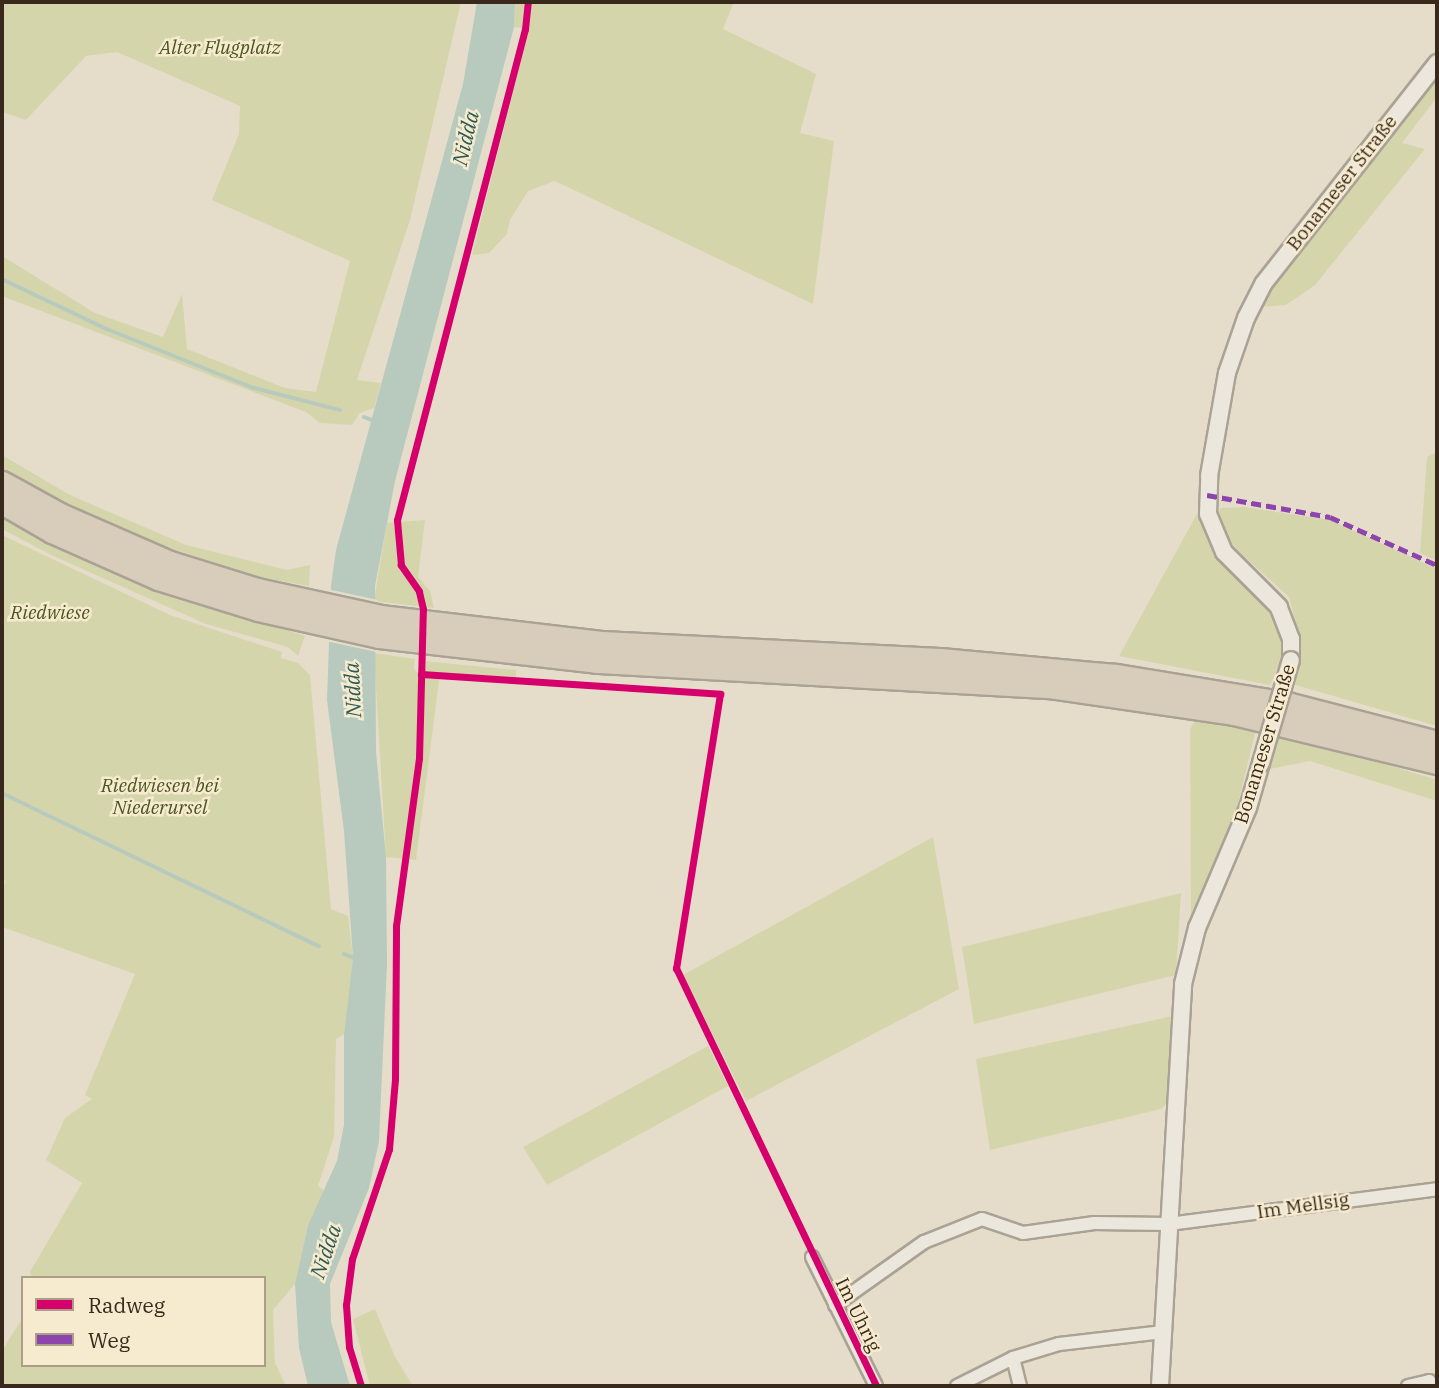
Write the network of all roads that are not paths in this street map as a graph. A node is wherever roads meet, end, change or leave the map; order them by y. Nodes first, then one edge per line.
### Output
1 (1437, 63) edge
2 (2, 482) edge
3 (2, 502) edge
4 (313, 613) junction
5 (380, 626) junction
6 (1437, 743) edge
7 (1437, 762) edge
8 (1437, 1189) edge
9 (1169, 1224) junction
10 (812, 1257) dead end
11 (835, 1306) junction
12 (1163, 1332) junction
13 (1013, 1358) junction
14 (876, 1386) edge
15 (957, 1386) edge
16 (1020, 1386) edge
17 (1160, 1386) edge
18 (1408, 1386) edge
19 (1431, 1386) edge

1 - 9 street, Bonameser Straße, bridge
2 - 4 highway
3 - 4 highway
4 - 5 highway
5 - 6 highway
5 - 7 highway
8 - 9 street, Im Mellsig
9 - 11 street, Im Mellsig
9 - 12 street, Bonameser Straße
10 - 11 street, Im Uhrig
11 - 14 street, Im Uhrig
12 - 13 street
12 - 17 street, Bonameser Straße
13 - 15 street
13 - 16 street
18 - 19 street

